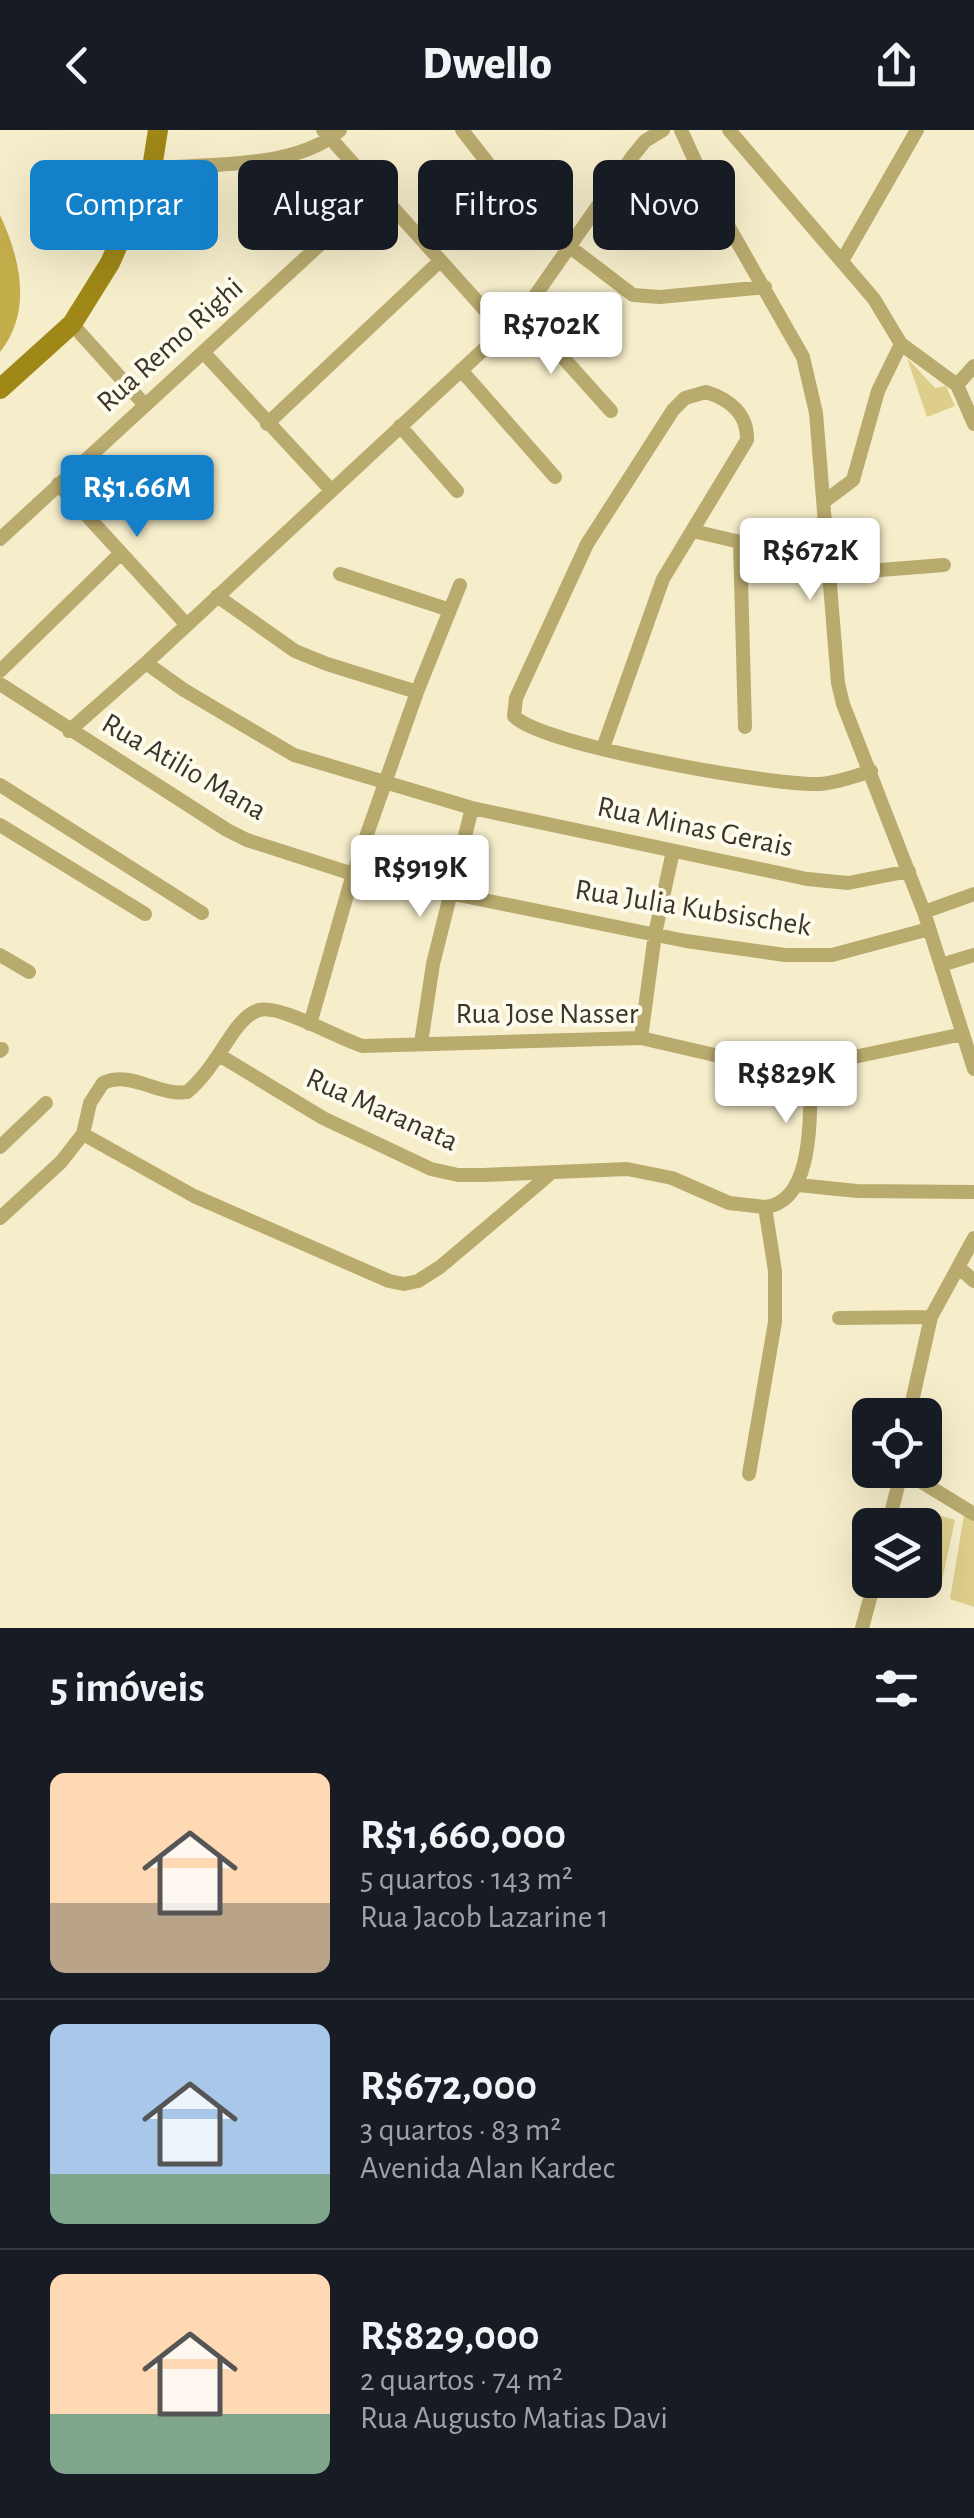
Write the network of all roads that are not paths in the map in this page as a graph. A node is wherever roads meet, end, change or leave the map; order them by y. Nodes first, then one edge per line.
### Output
1 (158, 130) edge
2 (462, 130) edge
3 (663, 130) edge
4 (681, 130) edge
5 (730, 130) edge
6 (917, 130) edge
7 (332, 133) edge
8 (153, 160) edge
9 (352, 160) edge
10 (485, 160) edge
11 (218, 163) edge
12 (398, 216) edge
13 (573, 243) edge
14 (573, 249) edge
15 (116, 250) edge
16 (314, 250) edge
17 (568, 250) edge
18 (440, 261) junction
19 (842, 261) junction
20 (765, 287) junction
21 (523, 313) junction
22 (72, 324) junction
23 (503, 330) junction
24 (901, 344) junction
25 (204, 353) junction
26 (974, 366) edge
27 (461, 370) junction
28 (956, 385) junction
29 (0, 390) edge
30 (146, 405) junction
31 (611, 411) dead end
32 (267, 424) junction
33 (974, 424) edge
34 (400, 426) junction
35 (555, 477) dead end
36 (58, 484) junction
37 (330, 489) junction
38 (457, 492) dead end
39 (825, 501) junction
40 (693, 531) junction
41 (0, 538) edge
42 (740, 542) junction
43 (827, 550) junction
44 (120, 554) junction
45 (944, 565) dead end
46 (340, 574) dead end
47 (829, 574) junction
48 (460, 585) dead end
49 (217, 596) junction
50 (450, 610) junction
51 (186, 624) junction
52 (146, 663) junction
53 (0, 671) edge
54 (0, 684) edge
55 (417, 692) junction
56 (745, 727) dead end
57 (69, 731) junction
58 (603, 748) junction
59 (871, 771) junction
60 (386, 784) junction
61 (0, 785) edge
62 (472, 808) junction
63 (0, 825) edge
64 (673, 851) junction
65 (908, 871) junction
66 (353, 874) junction
67 (449, 893) junction
68 (974, 894) edge
69 (924, 912) junction
70 (145, 914) dead end
71 (202, 914) dead end
72 (929, 929) junction
73 (655, 934) junction
74 (974, 954) edge
75 (0, 955) edge
76 (941, 965) junction
77 (29, 972) dead end
78 (310, 1024) junction
79 (963, 1034) junction
80 (642, 1038) junction
81 (421, 1043) junction
82 (219, 1055) junction
83 (811, 1066) junction
84 (974, 1070) edge
85 (46, 1103) dead end
86 (84, 1134) junction
87 (0, 1147) edge
88 (550, 1174) junction
89 (798, 1185) junction
90 (974, 1192) edge
91 (765, 1207) junction
92 (0, 1218) edge
93 (974, 1238) edge
94 (958, 1268) junction
95 (974, 1281) edge
96 (931, 1317) junction
97 (840, 1318) dead end
98 (913, 1398) edge
99 (749, 1474) dead end
100 (933, 1488) edge
101 (974, 1512) edge
102 (870, 1598) edge
103 (862, 1628) edge

1 - 8 street
2 - 10 street
3 - 13 street
4 - 20 street
5 - 19 street
6 - 19 street
7 - 9 street
7 - 11 street
12 - 18 street
14 - 20 street
15 - 22 street
16 - 25 street, Rua Remo Righi
17 - 21 street
18 - 23 street
18 - 32 street
19 - 24 street
20 - 39 street
21 - 23 street
21 - 31 street
22 - 29 street
22 - 30 street
23 - 27 street
24 - 28 street
24 - 39 street
25 - 30 street, Rua Remo Righi
25 - 32 street
26 - 28 street
27 - 34 street
27 - 35 street
28 - 33 street
30 - 36 street, Rua Remo Righi
32 - 37 street
34 - 37 street
34 - 38 street
36 - 41 street, Rua Remo Righi
36 - 44 street
37 - 49 street
39 - 43 street
40 - 42 street
40 - 58 street
40 - 58 street
42 - 43 street
42 - 56 street
43 - 47 street
44 - 51 street
44 - 53 street
45 - 47 street
46 - 50 street
47 - 59 street
48 - 50 street
49 - 51 street
49 - 55 street
50 - 55 street
51 - 52 street
52 - 57 street
52 - 60 street, Rua Minas Gerais
54 - 57 street, Rua Atilio Mana
55 - 60 street
57 - 66 street, Rua Atilio Mana
58 - 59 street
59 - 65 street
60 - 62 street, Rua Minas Gerais
60 - 66 street
61 - 71 street
62 - 64 street, Rua Minas Gerais
62 - 67 street
63 - 70 street
64 - 65 street, Rua Minas Gerais
64 - 73 street
65 - 69 street
66 - 78 street
67 - 73 street, Rua Julia Kubsischek
67 - 81 street
68 - 69 street
69 - 72 street
72 - 73 street, Rua Julia Kubsischek
72 - 76 street
73 - 80 street
74 - 76 street
75 - 77 street
76 - 79 street
78 - 81 street, Rua Jose Nasser
78 - 82 street, Rua Jose Nasser
79 - 83 street, Rua Jose Nasser
79 - 84 street
80 - 81 street, Rua Jose Nasser
80 - 83 street, Rua Jose Nasser
82 - 86 street
82 - 88 street, Rua Maranata
83 - 89 street
85 - 87 street
86 - 88 street
86 - 92 street
88 - 91 street, Rua Maranata
89 - 90 street
89 - 91 street
91 - 99 street
93 - 94 street
94 - 95 street
94 - 96 street
96 - 97 street
96 - 98 street
100 - 101 street
102 - 103 street

